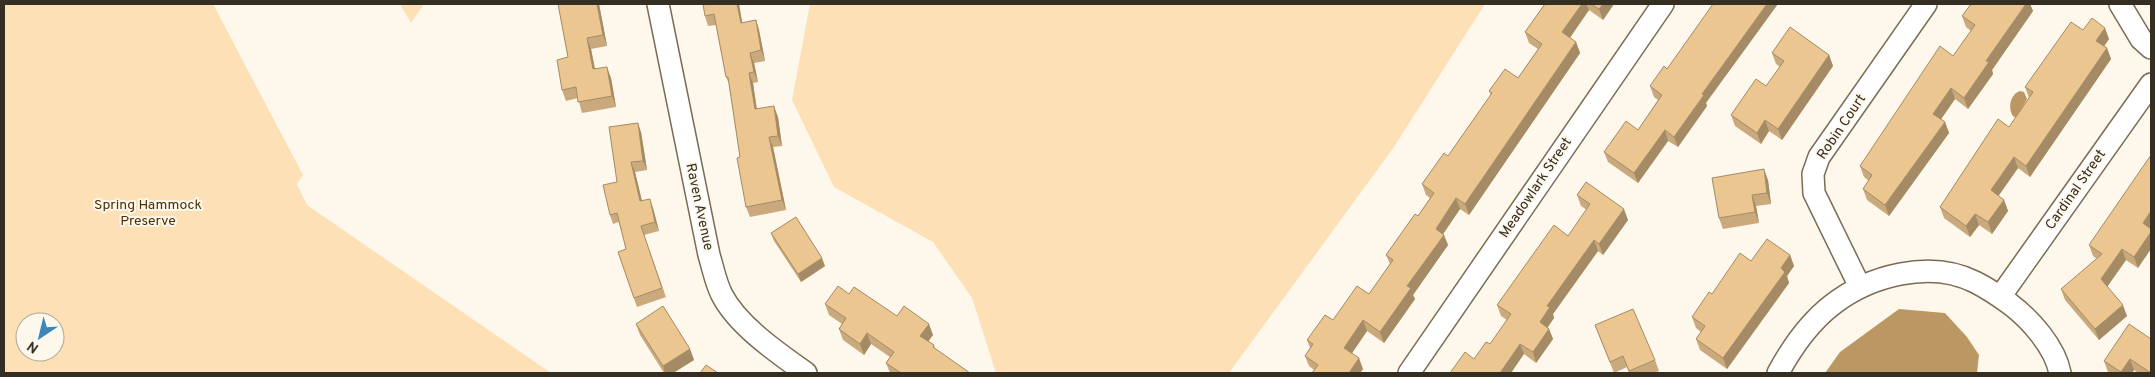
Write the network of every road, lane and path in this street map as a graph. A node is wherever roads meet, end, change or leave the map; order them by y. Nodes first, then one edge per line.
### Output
1 (658, 4) edge
2 (1662, 4) edge
3 (1926, 4) edge
4 (2120, 4) edge
5 (2151, 48) edge
6 (2151, 84) edge
7 (1860, 288) junction
8 (2000, 297) junction
9 (806, 373) edge
10 (1409, 373) edge
11 (1778, 373) edge
12 (2060, 373) edge

1 - 9 street, Raven Avenue
2 - 10 street, Meadowlark Street
3 - 7 street, Robin Court
4 - 5 street
6 - 8 street, Cardinal Street
7 - 8 street
7 - 11 street
8 - 12 street

